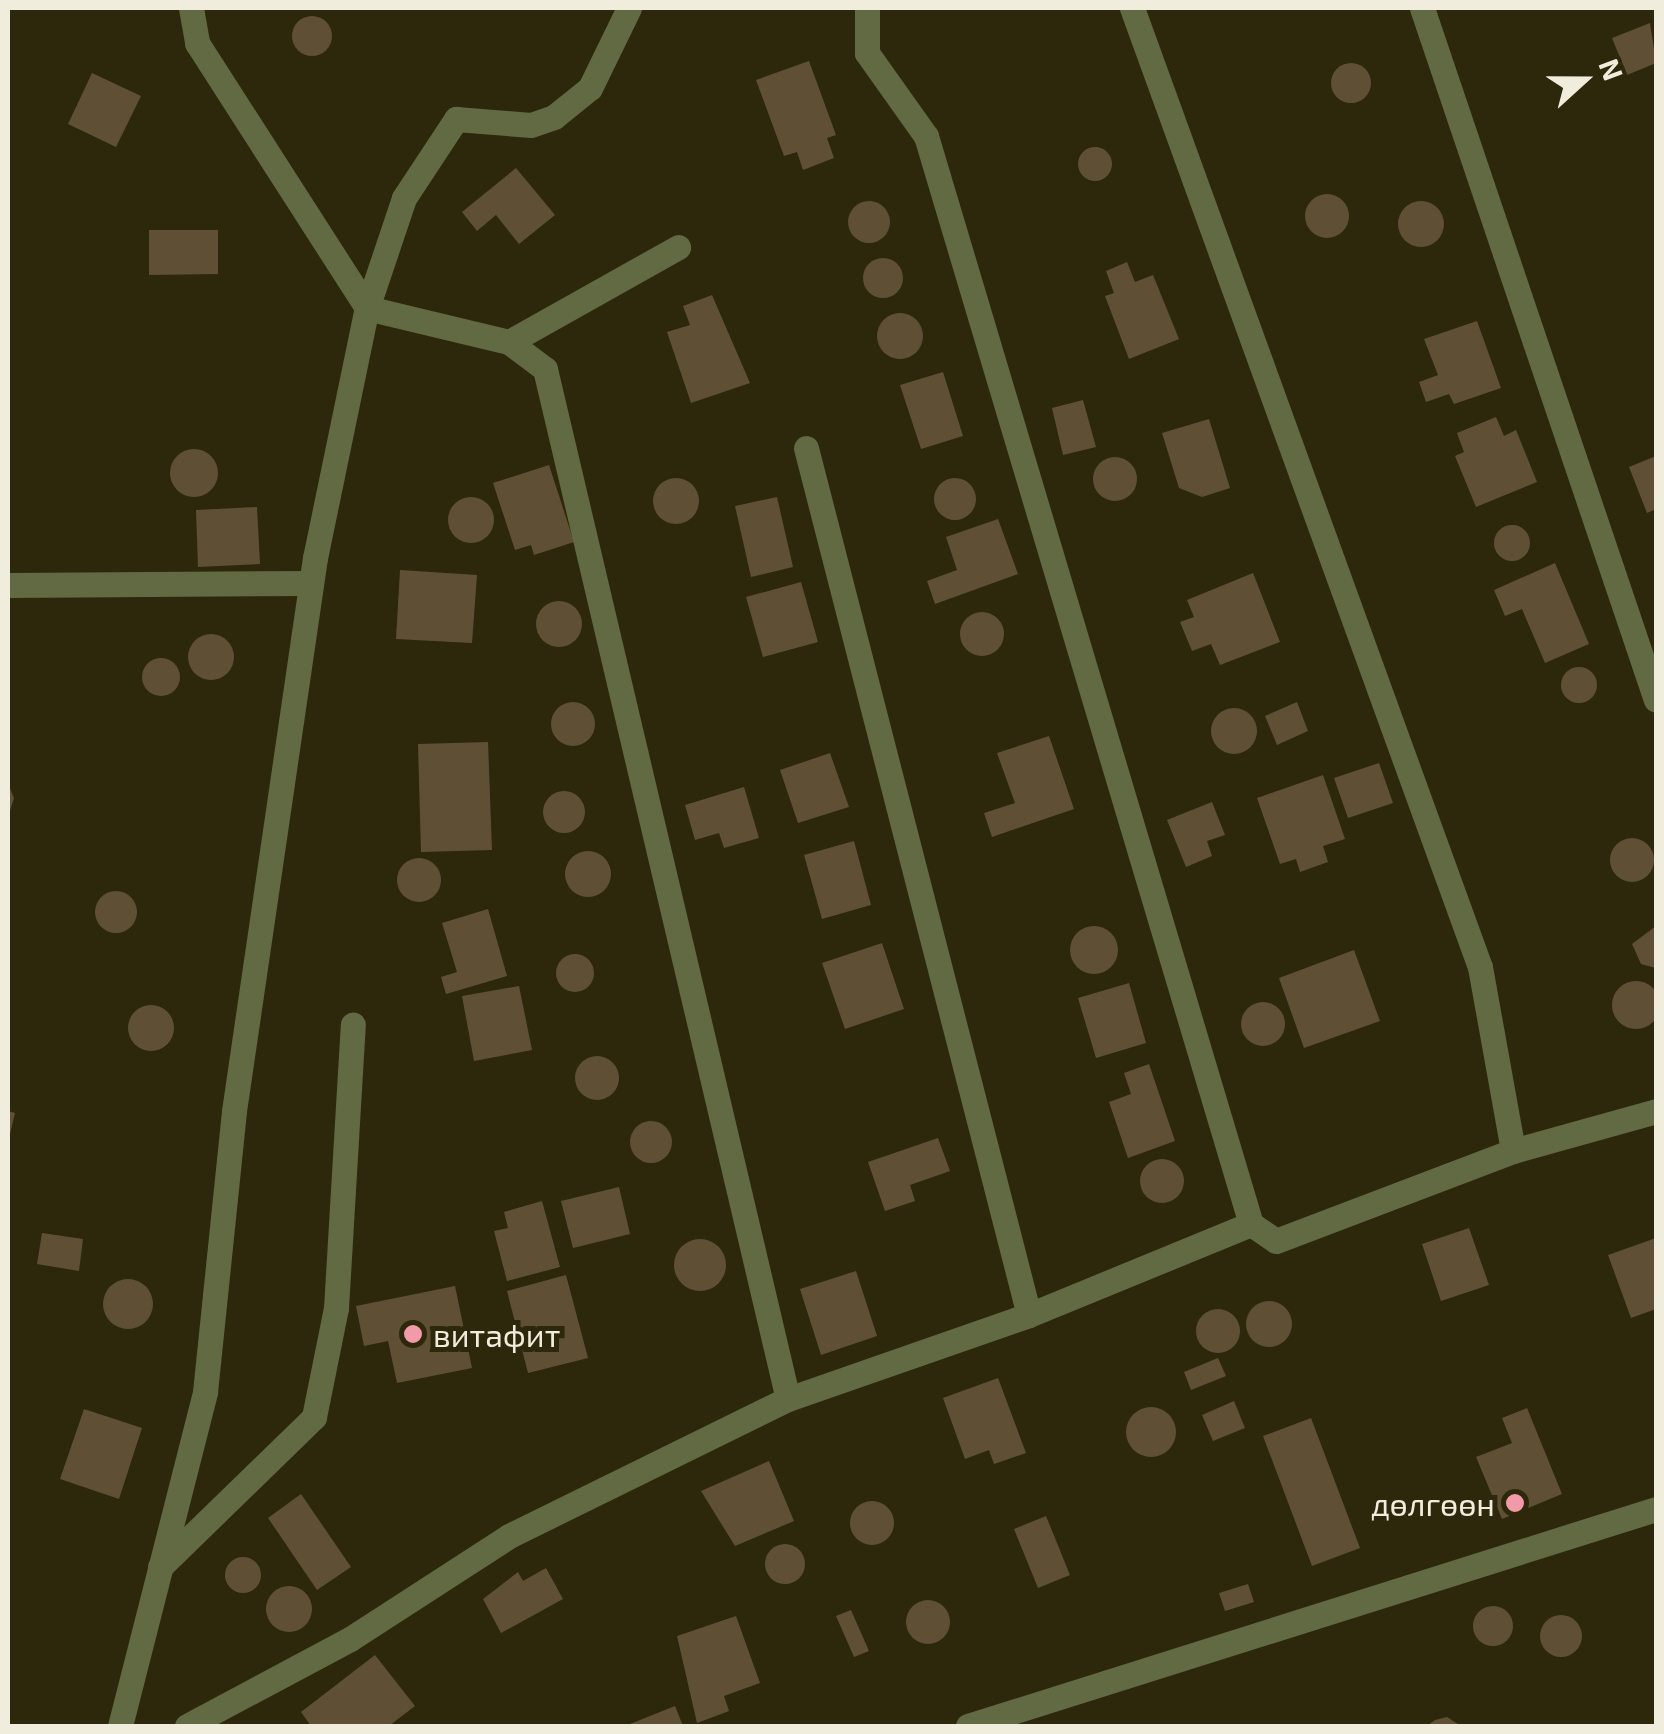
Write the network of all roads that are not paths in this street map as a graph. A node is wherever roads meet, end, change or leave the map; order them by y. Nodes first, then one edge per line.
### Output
1 (191, 8) edge
2 (628, 8) edge
3 (868, 8) edge
4 (1132, 8) edge
5 (1422, 8) edge
6 (678, 246) dead end
7 (368, 308) junction
8 (509, 342) junction
9 (806, 448) dead end
10 (311, 584) junction
11 (8, 585) edge
12 (1656, 700) edge
13 (352, 1025) dead end
14 (1656, 1111) edge
15 (1513, 1151) junction
16 (1252, 1224) junction
17 (1030, 1315) junction
18 (788, 1399) junction
19 (1656, 1509) edge
20 (160, 1568) junction
21 (120, 1726) edge
22 (187, 1726) edge
23 (968, 1726) edge

1 - 7 street
2 - 7 street
3 - 16 street
4 - 15 street
5 - 12 street
6 - 8 street
7 - 8 street
7 - 10 street
8 - 18 street
9 - 17 street
10 - 11 street
10 - 20 street
13 - 20 street
14 - 15 street
15 - 16 street
16 - 17 street
17 - 18 street
18 - 22 street
19 - 23 street
20 - 21 street

